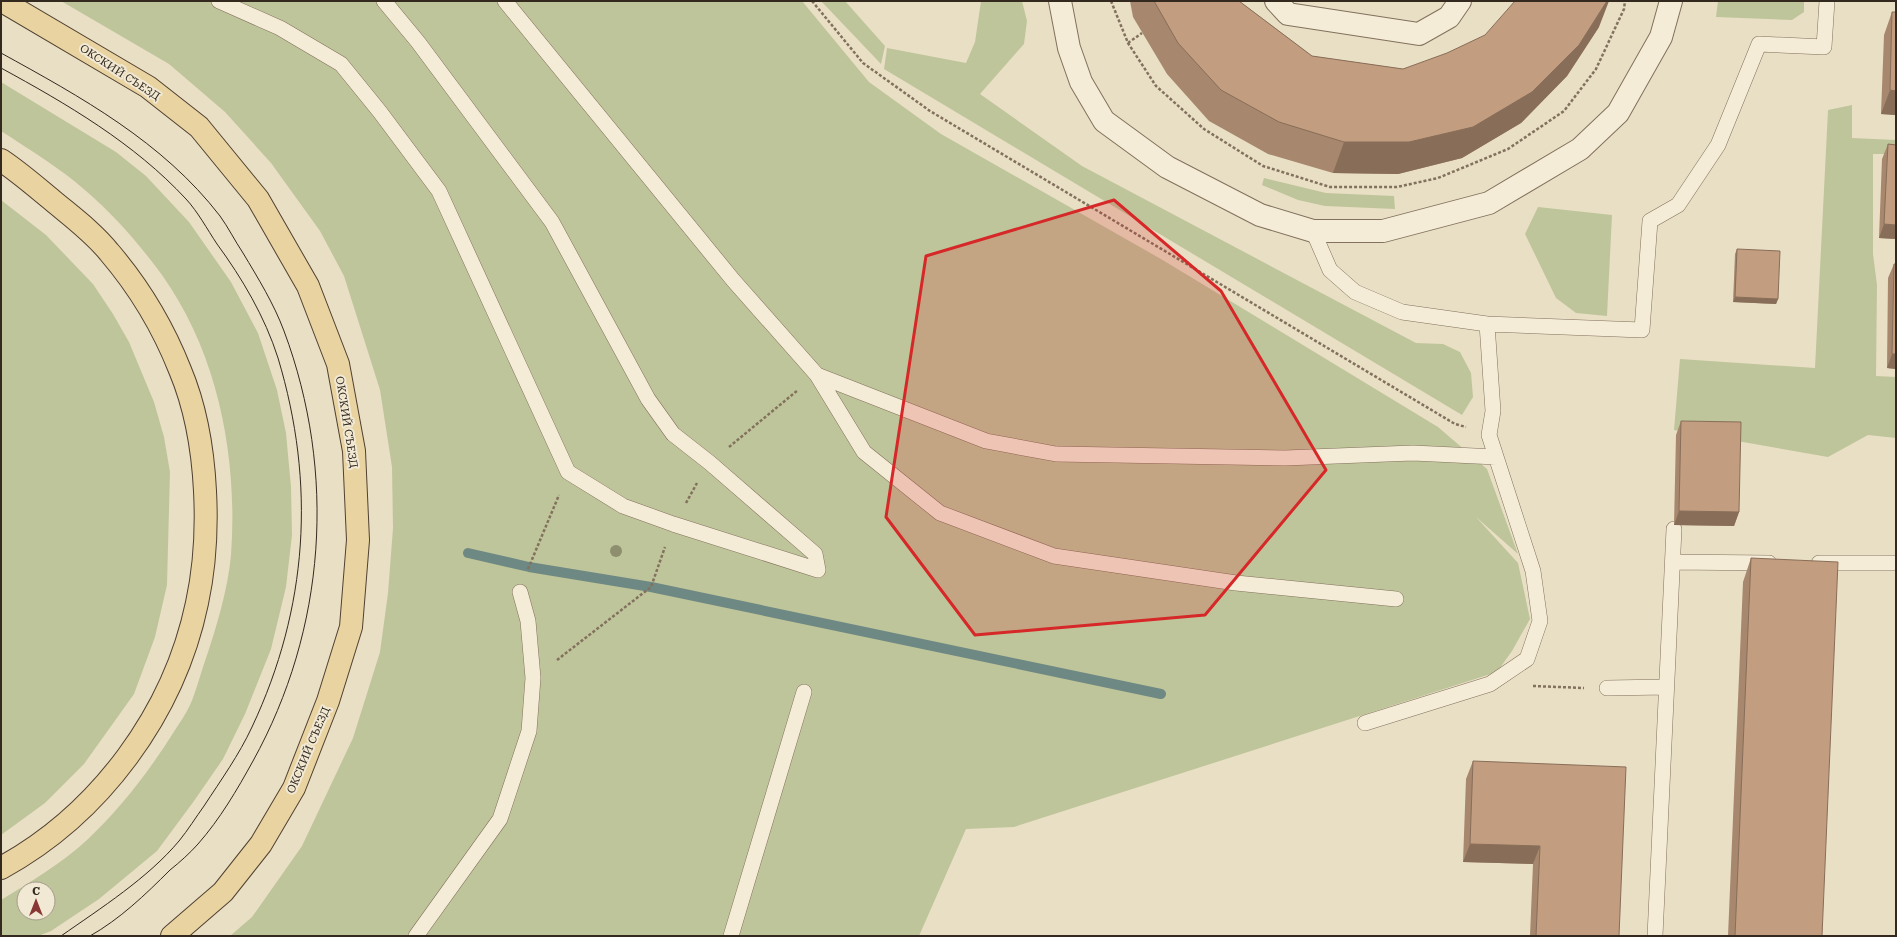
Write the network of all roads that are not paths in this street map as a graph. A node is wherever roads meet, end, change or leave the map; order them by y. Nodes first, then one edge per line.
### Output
1 (219, 1) edge
2 (384, 1) edge
3 (505, 1) edge
4 (1060, 1) edge
5 (1276, 1) edge
6 (1460, 1) edge
7 (1671, 1) edge
8 (1827, 1) edge
9 (11, 3) edge
10 (1, 160) edge
11 (1313, 231) junction
12 (1487, 324) junction
13 (817, 375) junction
14 (1496, 457) junction
15 (1674, 529) dead end
16 (1673, 562) junction
17 (1784, 562) edge
18 (1808, 563) edge
19 (1896, 563) edge
20 (520, 592) road end
21 (1396, 599) dead end
22 (1666, 687) junction
23 (1607, 688) road end
24 (804, 692) dead end
25 (1365, 722) dead end
26 (1, 868) edge
27 (172, 936) edge
28 (416, 936) edge
29 (732, 936) edge
30 (1655, 936) edge

1 - 2 lane
3 - 13 lane
4 - 11 street
5 - 6 street
7 - 11 street
8 - 12 lane
9 - 27 main road, ОКСКИЙ СЪЕЗД
10 - 26 main road
11 - 12 lane
12 - 14 lane
13 - 14 lane
13 - 21 lane
14 - 25 lane
15 - 16 lane
16 - 17 lane
16 - 22 lane
18 - 19 lane
20 - 28 lane
22 - 23 lane
22 - 30 lane
24 - 29 lane

